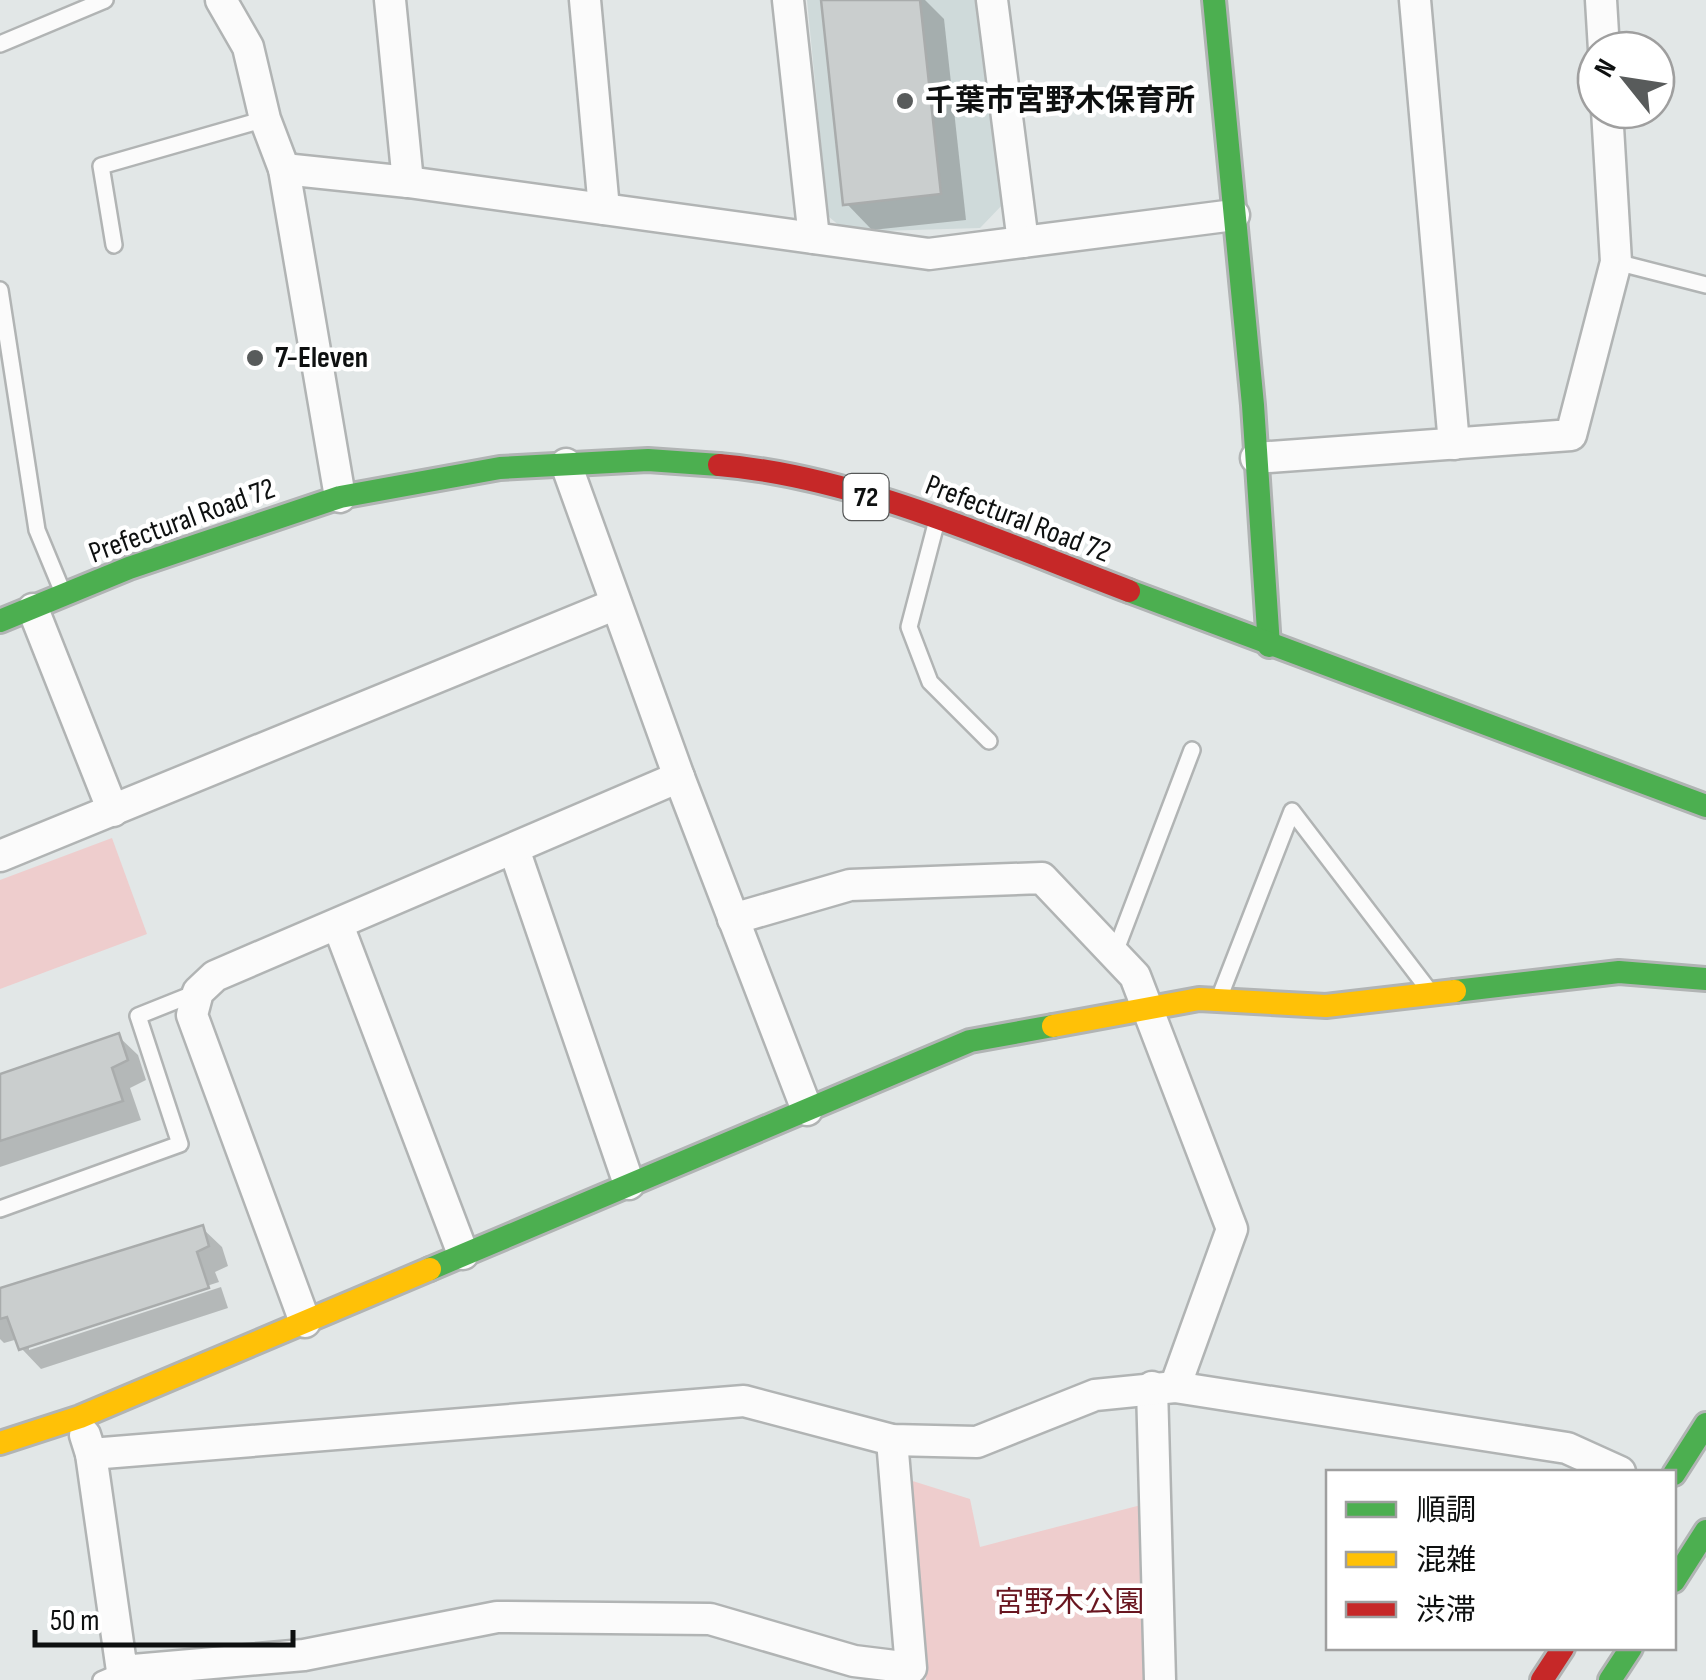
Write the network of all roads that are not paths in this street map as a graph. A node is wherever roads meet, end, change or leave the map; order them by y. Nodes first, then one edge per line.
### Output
1 (106, 0) edge
2 (221, 0) edge
3 (390, 0) edge
4 (585, 0) edge
5 (788, 0) edge
6 (992, 0) edge
7 (1214, 0) edge
8 (1415, 0) edge
9 (1601, 0) edge
10 (1603, 30) edge
11 (0, 44) edge
12 (265, 119) junction
13 (1609, 130) edge
14 (284, 168) junction
15 (408, 182) junction
16 (604, 209) junction
17 (1234, 215) junction
18 (814, 238) junction
19 (1023, 242) junction
20 (114, 245) dead end
21 (1616, 262) junction
22 (1706, 285) edge
23 (0, 290) edge
24 (1454, 444) junction
25 (1256, 458) junction
26 (566, 464) junction
27 (340, 498) junction
28 (938, 520) junction
29 (64, 596) junction
30 (616, 604) junction
31 (33, 609) junction
32 (0, 621) edge
33 (1269, 646) junction
34 (989, 740) dead end
35 (1192, 750) dead end
36 (679, 777) junction
37 (1706, 806) edge
38 (113, 810) junction
39 (514, 849) junction
40 (0, 856) edge
41 (734, 919) junction
42 (338, 925) junction
43 (1114, 955) junction
44 (1706, 979) edge
45 (198, 992) junction
46 (1432, 994) junction
47 (1218, 1000) junction
48 (1151, 1010) junction
49 (807, 1110) junction
50 (628, 1184) junction
51 (0, 1209) edge
52 (463, 1254) junction
53 (305, 1322) junction
54 (1164, 1387) junction
55 (80, 1417) junction
56 (1706, 1424) edge
57 (892, 1440) junction
58 (0, 1443) edge
59 (91, 1454) junction
60 (1616, 1470) edge
61 (1676, 1471) edge
62 (1706, 1531) edge
63 (1676, 1578) edge
64 (1562, 1650) edge
65 (1630, 1650) edge
66 (111, 1675) edge
67 (1160, 1680) edge
68 (1542, 1680) edge
69 (1610, 1680) edge

1 - 11 lane
2 - 12 street
3 - 15 street
4 - 16 street
5 - 18 street
6 - 19 street
7 - 17 street
8 - 24 street
9 - 10 street
12 - 14 street
12 - 20 lane
13 - 21 street
14 - 15 street
14 - 27 street
15 - 16 street
16 - 18 street
17 - 19 street
17 - 25 street
18 - 19 street
21 - 22 lane
21 - 24 street
23 - 29 lane
24 - 25 street
25 - 33 street
26 - 27 street, Prefectural Road 72 / 72
26 - 28 street, Prefectural Road 72 / 72
26 - 30 street
27 - 29 street, Prefectural Road 72 / 72
28 - 33 street, Prefectural Road 72 / 72
28 - 34 lane
29 - 31 street, Prefectural Road 72 / 72
30 - 36 street
30 - 38 street
31 - 32 street, Prefectural Road 72 / 72
31 - 38 street
33 - 37 street, Prefectural Road 72 / 72
35 - 43 lane
36 - 39 street
36 - 41 street
38 - 40 street
39 - 42 street
39 - 50 street
41 - 43 street
41 - 49 street
42 - 45 street
42 - 52 street
43 - 48 street
44 - 46 street
45 - 51 lane
45 - 53 street
46 - 47 street
46 - 47 lane
47 - 48 street
48 - 49 street
48 - 54 street
49 - 50 street
50 - 52 street
52 - 53 street
53 - 55 street
54 - 57 street
54 - 60 street
54 - 67 street
55 - 58 street
55 - 59 street
56 - 61 street
57 - 59 street
57 - 66 street
59 - 66 street
62 - 63 street
64 - 68 street
65 - 69 street

